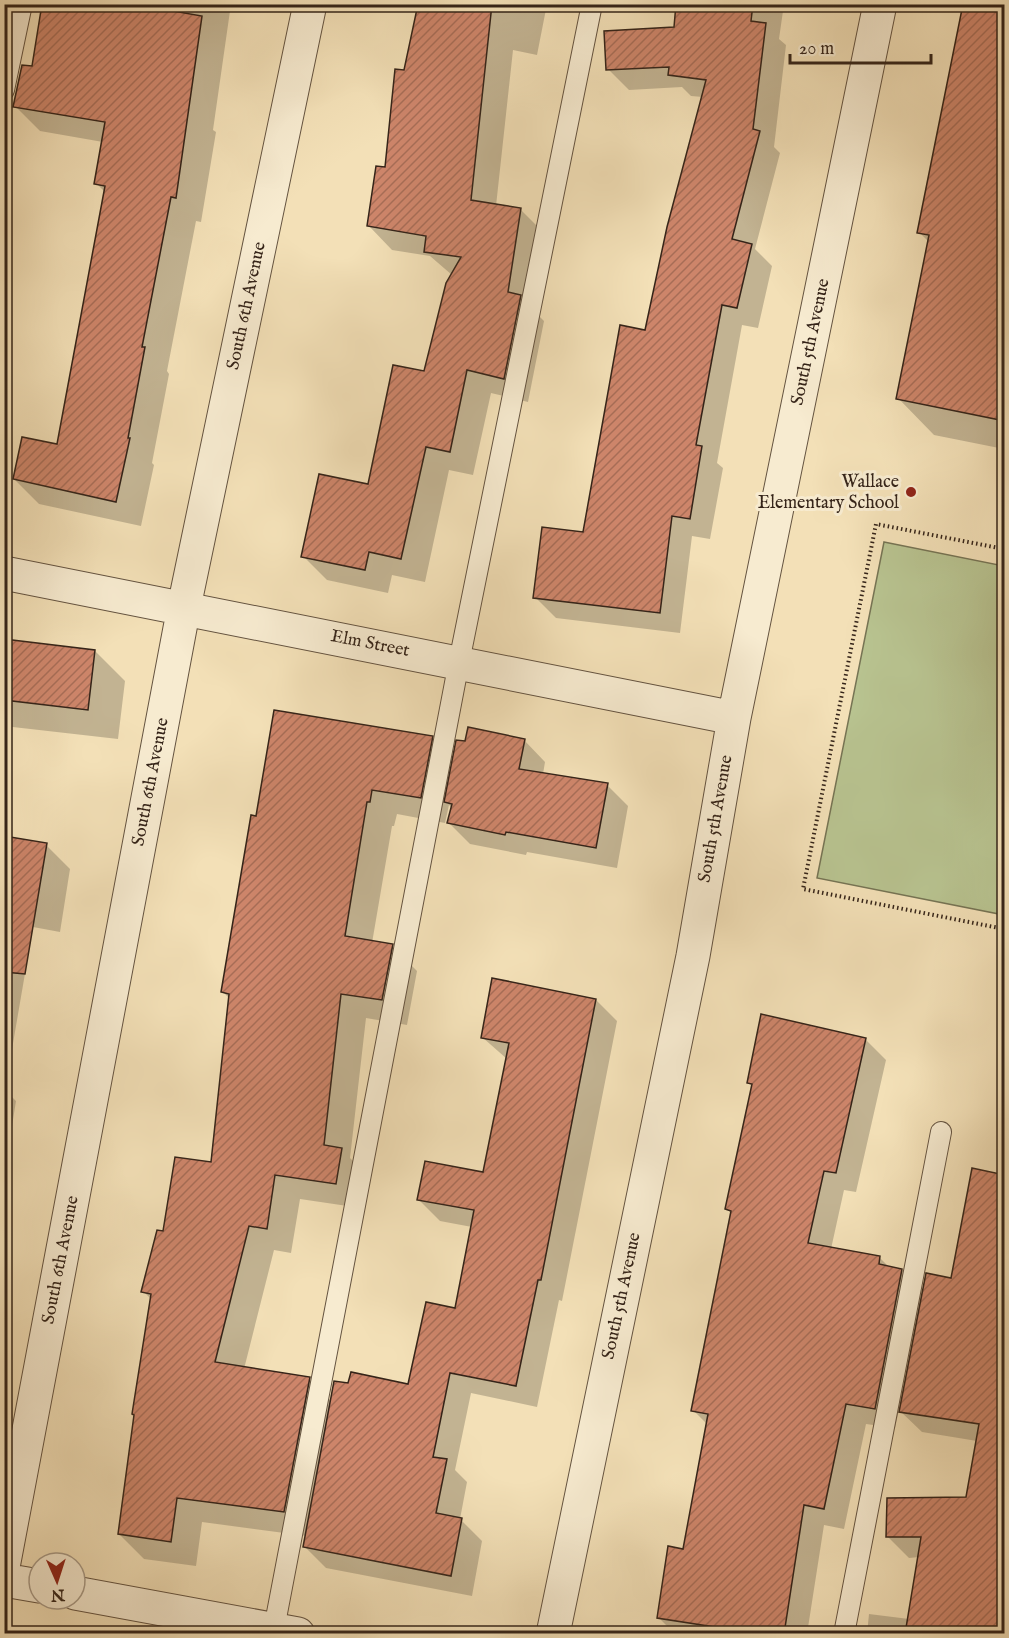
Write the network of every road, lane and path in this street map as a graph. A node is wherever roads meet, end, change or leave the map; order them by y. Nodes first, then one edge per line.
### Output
1 (22, 4) edge
2 (310, 4) edge
3 (592, 4) edge
4 (880, 4) edge
5 (4, 90) edge
6 (1005, 549) edge
7 (4, 573) edge
8 (184, 607) junction
9 (459, 662) junction
10 (734, 718) junction
11 (1005, 928) edge
12 (941, 1132) dead end
13 (4, 1562) edge
14 (4, 1580) edge
15 (27, 1584) edge
16 (87, 1595) edge
17 (282, 1632) edge
18 (553, 1634) edge
19 (844, 1634) edge

1 - 5 lane
2 - 8 street, South 6th Avenue
3 - 9 lane
4 - 10 street, South 5th Avenue
6 - 11 path
7 - 8 street, Elm Street
8 - 9 street, Elm Street
8 - 13 street, South 6th Avenue
9 - 10 street, Elm Street
9 - 17 lane
10 - 18 street, South 5th Avenue
12 - 19 lane
14 - 15 street
16 - 17 street

